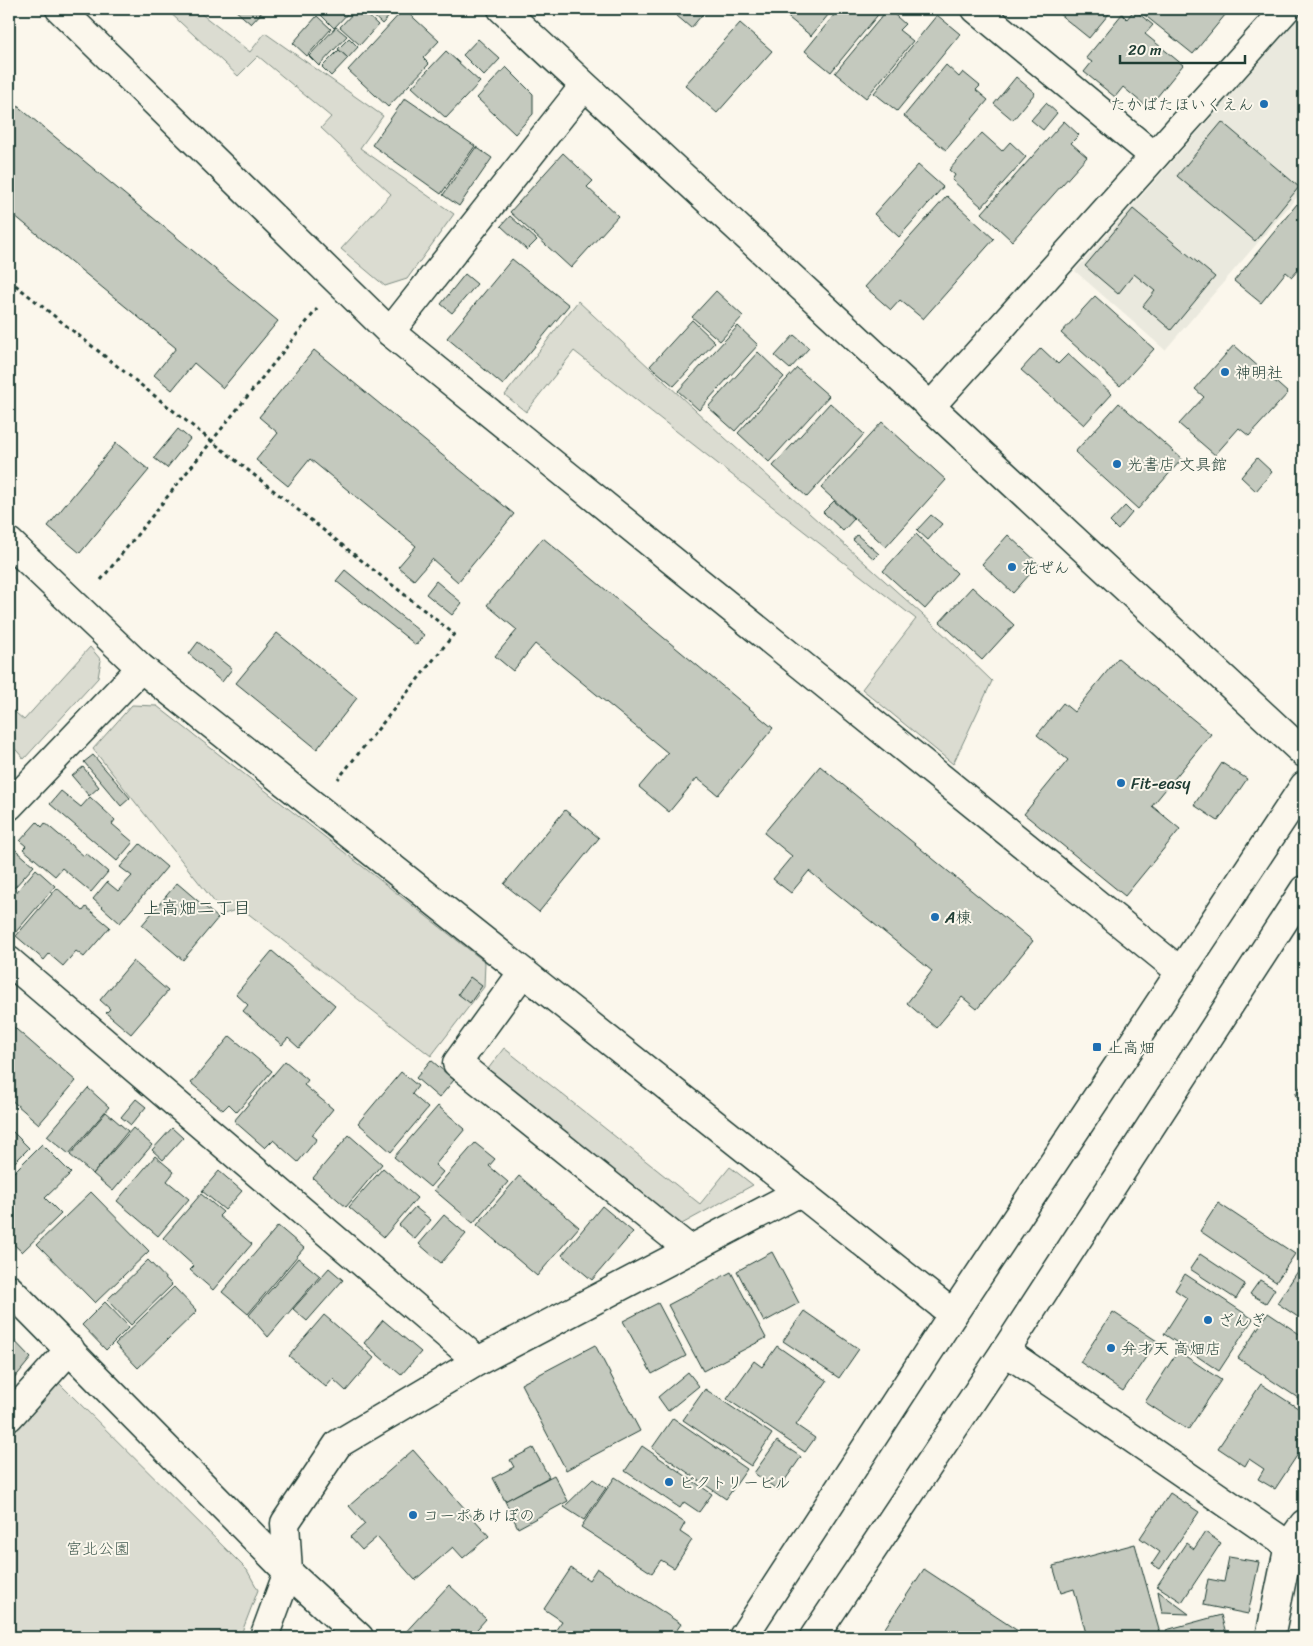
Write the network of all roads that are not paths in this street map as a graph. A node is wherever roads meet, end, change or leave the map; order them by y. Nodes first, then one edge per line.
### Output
1 (60, 9) edge
2 (502, 9) edge
3 (976, 9) edge
4 (1286, 9) edge
5 (584, 86) junction
6 (1154, 156) junction
7 (390, 332) junction
8 (930, 406) junction
9 (9, 542) edge
10 (141, 668) junction
11 (1304, 753) edge
12 (1304, 786) edge
13 (9, 806) edge
14 (1304, 890) edge
15 (9, 961) edge
16 (523, 972) junction
17 (1181, 972) junction
18 (800, 1192) junction
19 (690, 1250) junction
20 (9, 1289) edge
21 (953, 1314) junction
22 (70, 1349) junction
23 (1005, 1351) junction
24 (478, 1361) junction
25 (9, 1417) edge
26 (1304, 1524) edge
27 (1296, 1551) edge
28 (288, 1572) junction
29 (264, 1637) edge
30 (359, 1637) edge
31 (743, 1637) edge
32 (814, 1637) edge
33 (1270, 1637) edge

1 - 7 street
2 - 5 street
3 - 6 street
4 - 6 street
5 - 7 street
5 - 8 street
6 - 8 street
7 - 17 street
8 - 11 street
9 - 10 street
10 - 13 street
10 - 16 street
12 - 17 street
14 - 23 street
15 - 24 street
16 - 18 street
16 - 19 street
17 - 21 street
18 - 19 street
18 - 21 street
19 - 24 street
20 - 22 street
21 - 31 street
22 - 25 street
22 - 28 street
23 - 27 street
23 - 32 street
24 - 28 street
26 - 27 street
27 - 33 street
28 - 29 street
28 - 30 street

